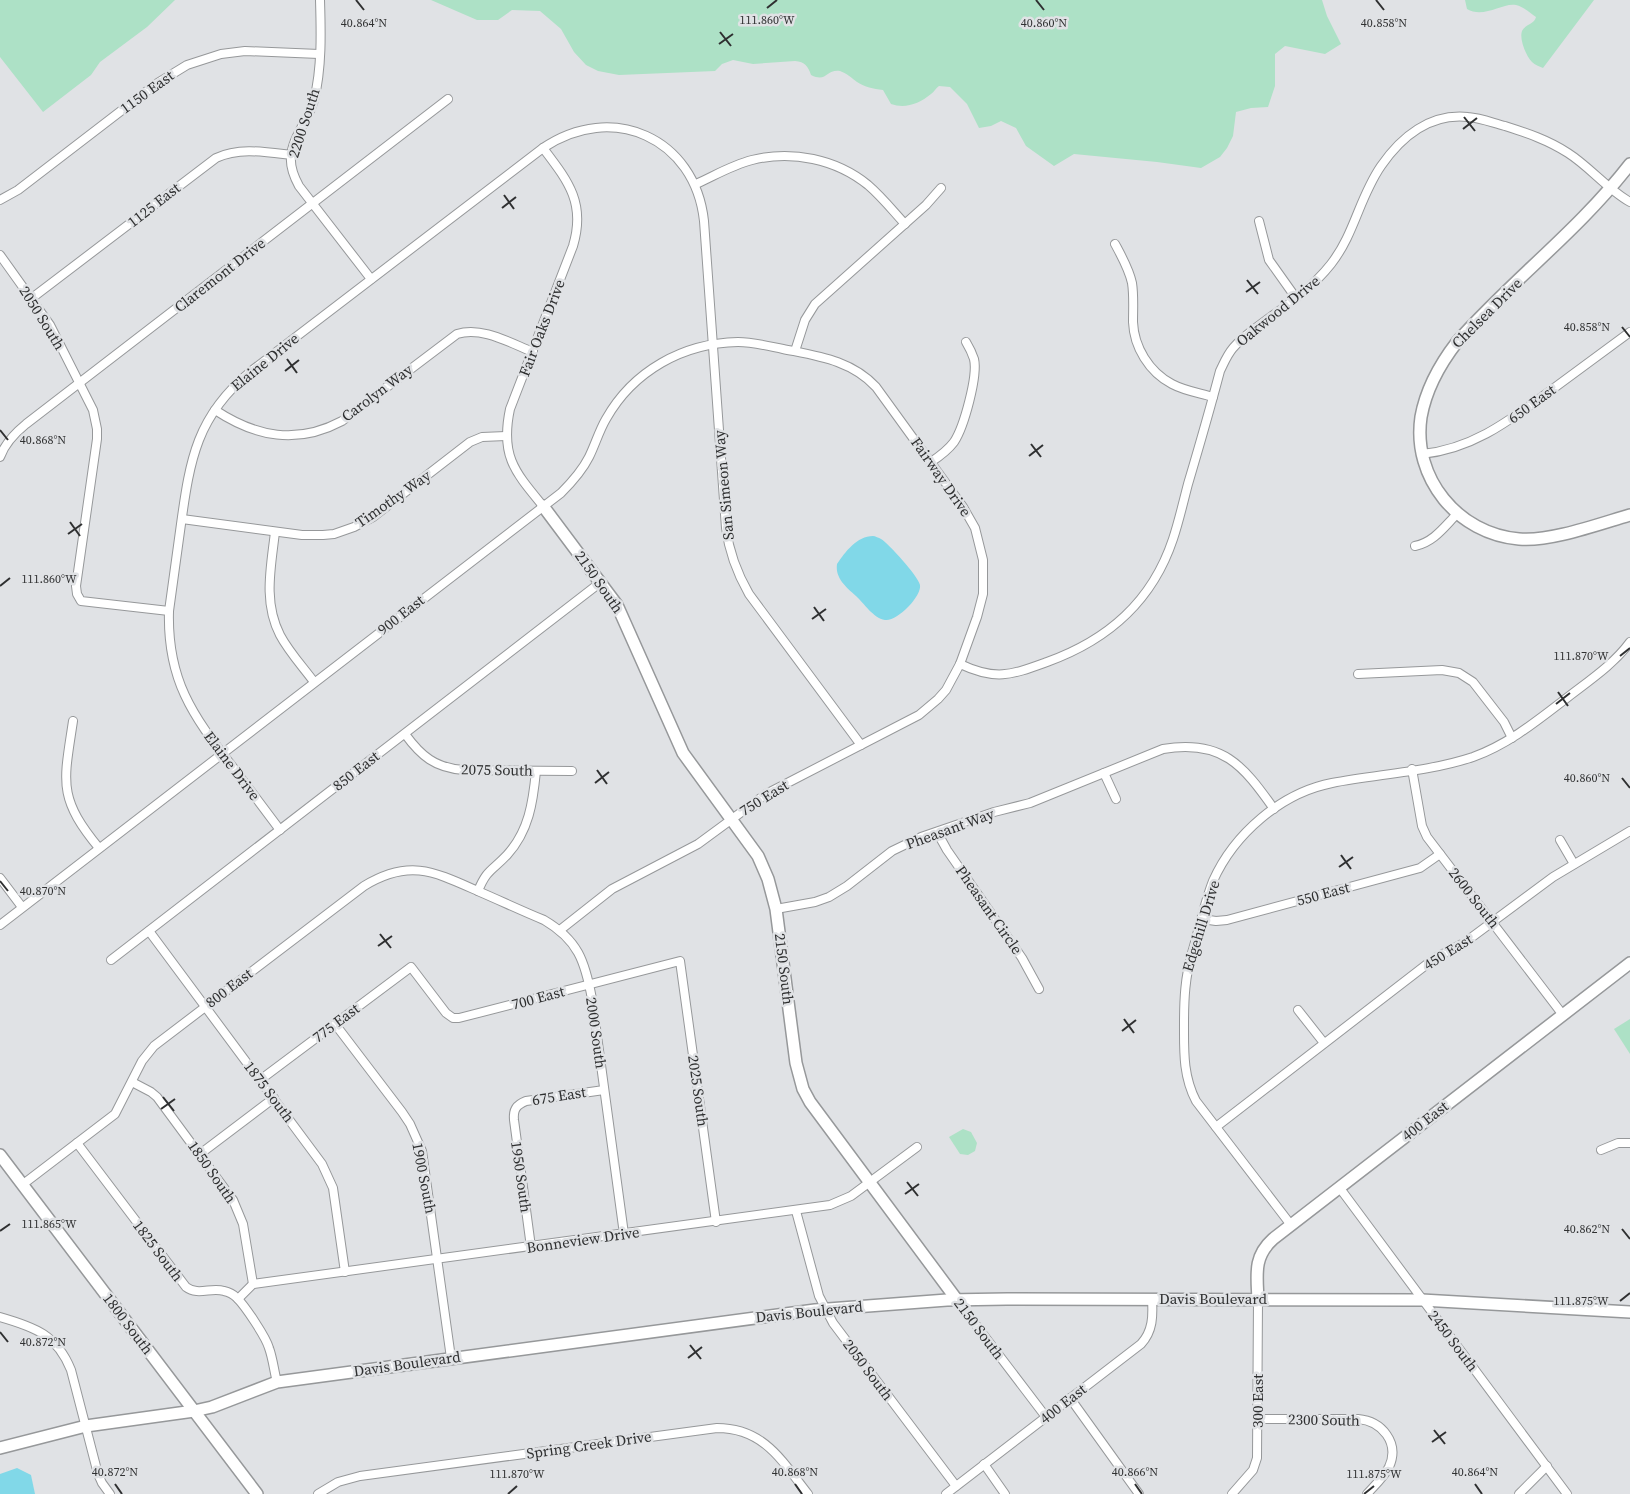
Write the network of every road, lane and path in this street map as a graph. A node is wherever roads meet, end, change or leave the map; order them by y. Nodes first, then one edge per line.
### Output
1 (320, 0) edge
2 (319, 54) junction
3 (448, 99) dead end
4 (543, 148) junction
5 (291, 155) junction
6 (1630, 164) edge
7 (696, 184) junction
8 (941, 188) dead end
9 (1611, 188) junction
10 (0, 200) edge
11 (1630, 202) edge
12 (312, 203) junction
13 (1258, 220) dead end
14 (906, 224) junction
15 (1115, 244) dead end
16 (0, 255) edge
17 (371, 279) junction
18 (32, 298) junction
19 (1296, 298) junction
20 (1630, 332) edge
21 (966, 342) dead end
22 (713, 344) junction
23 (533, 352) junction
24 (795, 352) junction
25 (79, 383) junction
26 (1213, 397) junction
27 (215, 410) junction
28 (506, 436) junction
29 (1422, 454) junction
30 (0, 455) edge
31 (931, 462) junction
32 (543, 506) junction
33 (1456, 514) junction
34 (1630, 515) edge
35 (182, 519) junction
36 (275, 532) junction
37 (1415, 546) dead end
38 (601, 582) junction
39 (169, 612) junction
40 (1630, 642) edge
41 (960, 664) junction
42 (1358, 674) dead end
43 (314, 682) junction
44 (73, 721) dead end
45 (405, 734) junction
46 (1512, 738) junction
47 (861, 745) junction
48 (222, 754) junction
49 (1412, 769) junction
50 (536, 771) junction
51 (572, 771) dead end
52 (1104, 773) junction
53 (1116, 799) dead end
54 (1274, 809) junction
55 (731, 819) junction
56 (280, 830) junction
57 (1630, 831) edge
58 (937, 832) junction
59 (1560, 840) dead end
60 (99, 848) junction
61 (1440, 854) junction
62 (1574, 864) junction
63 (0, 878) edge
64 (478, 891) junction
65 (22, 908) junction
66 (776, 909) junction
67 (1202, 919) junction
68 (1493, 922) junction
69 (0, 924) edge
70 (560, 930) junction
71 (149, 931) junction
72 (111, 960) dead end
73 (680, 961) joint
74 (1630, 963) edge
75 (411, 967) joint
76 (589, 985) junction
77 (1039, 989) dead end
78 (205, 1006) junction
79 (1298, 1010) dead end
80 (1563, 1014) junction
81 (335, 1024) junction
82 (1324, 1044) junction
83 (260, 1080) junction
84 (132, 1082) junction
85 (604, 1090) junction
86 (274, 1098) junction
87 (515, 1108) joint
88 (1216, 1127) junction
89 (77, 1143) junction
90 (1630, 1143) edge
91 (917, 1147) dead end
92 (1601, 1150) dead end
93 (200, 1154) junction
94 (0, 1155) edge
95 (869, 1183) junction
96 (22, 1184) junction
97 (1339, 1188) junction
98 (796, 1211) junction
99 (716, 1222) junction
100 (1291, 1225) junction
101 (624, 1234) junction
102 (531, 1247) junction
103 (438, 1259) junction
104 (344, 1272) junction
105 (252, 1284) junction
106 (238, 1299) junction
107 (1152, 1299) junction
108 (957, 1300) junction
109 (1258, 1300) junction
110 (1422, 1300) junction
111 (825, 1309) junction
112 (1630, 1312) edge
113 (0, 1317) edge
114 (451, 1358) junction
115 (277, 1382) junction
116 (1070, 1398) junction
117 (194, 1411) junction
118 (1046, 1417) junction
119 (1258, 1419) junction
120 (86, 1426) junction
121 (0, 1448) edge
122 (984, 1464) junction
123 (1547, 1466) junction
124 (956, 1486) junction
125 (110, 1494) edge
126 (256, 1494) edge
127 (318, 1494) edge
128 (808, 1494) edge
129 (946, 1494) edge
130 (1006, 1494) edge
131 (1139, 1494) edge
132 (1232, 1494) edge
133 (1367, 1494) edge
134 (1519, 1494) edge
135 (1567, 1494) edge

1 - 2 street, 2200 South
2 - 5 street, 2200 South
2 - 10 street, 1150 East
3 - 12 street, Claremont Drive
4 - 7 street, Elaine Drive
4 - 17 street, Elaine Drive
4 - 23 street, Fair Oaks Drive
5 - 12 street, 2200 South
5 - 18 street, 1125 East
6 - 9 street, Chelsea Drive
7 - 14 street
7 - 22 street, San Simeon Way
8 - 14 street
9 - 11 street, Oakwood Drive
9 - 19 street, Oakwood Drive
9 - 29 street, Chelsea Drive
12 - 17 street, 2200 South
12 - 25 street, Claremont Drive
13 - 19 street
14 - 24 street
15 - 26 street
16 - 18 street, 2050 South
17 - 27 street, Elaine Drive
18 - 25 street, 2050 South
19 - 26 street, Oakwood Drive
20 - 29 street, 650 East
21 - 31 street
22 - 24 street, 900 East
22 - 32 street, 900 East
22 - 47 street, San Simeon Way
23 - 27 street, Carolyn Way
23 - 28 street, Fair Oaks Drive
24 - 31 street, Fairway Drive
25 - 30 street, Claremont Drive
25 - 39 street, 2050 South
26 - 41 street, Oakwood Drive
27 - 35 street, Elaine Drive
28 - 32 street, Fair Oaks Drive
28 - 36 street, Timothy Way
29 - 33 street, Chelsea Drive
31 - 41 street, Fairway Drive
32 - 38 street, 2150 South
32 - 43 street, 900 East
33 - 34 street, Chelsea Drive
33 - 37 street
35 - 36 street, Timothy Way
35 - 39 street, Elaine Drive
36 - 43 street
38 - 45 street, 850 East
38 - 55 street, 2150 South
39 - 48 street, Elaine Drive
40 - 46 street, Edgehill Drive
41 - 47 street, 750 East
42 - 46 street
43 - 48 street, 900 East
44 - 60 street
45 - 50 street, 2075 South
45 - 56 street, 850 East
46 - 49 street, Edgehill Drive
47 - 55 street, 750 East
48 - 56 street, Elaine Drive
48 - 60 street, 900 East
49 - 54 street, Edgehill Drive
49 - 61 street, 2600 South
50 - 51 street, 2075 South
50 - 64 street
52 - 53 street
52 - 54 street, Pheasant Way
52 - 58 street, Pheasant Way
54 - 67 street, Edgehill Drive
55 - 66 street, 2150 South
55 - 70 street, 750 East
56 - 71 street, 850 East
57 - 62 street, 450 East
58 - 66 street, Pheasant Way
58 - 77 street, Pheasant Circle
59 - 62 street
60 - 65 street, 900 East
61 - 67 street, 550 East
61 - 68 street, 2600 South
62 - 68 street, 450 East
63 - 65 street
64 - 70 street, 2000 South
64 - 78 street, 800 East
65 - 69 street, 900 East
66 - 95 street, 2150 South
67 - 88 street, Edgehill Drive
68 - 80 street, 2600 South
68 - 82 street, 450 East
70 - 76 street, 2000 South
71 - 72 street, 850 East
71 - 78 street, 1875 South
73 - 76 street, 700 East
73 - 99 street, 2025 South
74 - 80 street, 400 East
75 - 76 street, 700 East
75 - 81 street, 775 East
76 - 85 street, 2000 South
78 - 83 street, 1875 South
78 - 84 street, 800 East
79 - 82 street
80 - 97 street, 400 East
81 - 83 street, 775 East
81 - 103 street, 1900 South
82 - 88 street, 450 East
83 - 86 street, 1875 South
84 - 89 street, 800 East
84 - 93 street, 1850 South
85 - 87 street, 675 East
85 - 101 street, 2000 South
86 - 93 street
86 - 104 street, 1875 South
87 - 102 street, 1950 South
88 - 100 street, Edgehill Drive
89 - 96 street, 800 East
89 - 106 street, 1825 South
90 - 92 street
91 - 95 street, Bonneview Drive
93 - 105 street, 1850 South
94 - 96 street, 1800 South
95 - 98 street, Bonneview Drive
95 - 108 street, 2150 South
96 - 117 street, 1800 South
97 - 100 street, 400 East
97 - 110 street, 2450 South
98 - 99 street, Bonneview Drive
98 - 111 street, 2050 South
99 - 101 street, Bonneview Drive
100 - 109 street, 400 East
101 - 102 street, Bonneview Drive
102 - 103 street, Bonneview Drive
103 - 104 street, Bonneview Drive
103 - 114 street, 1900 South
104 - 105 street, Bonneview Drive
105 - 106 street
106 - 115 street
107 - 108 street, Davis Boulevard
107 - 109 street, Davis Boulevard
107 - 116 street, 400 East
108 - 111 street, Davis Boulevard
108 - 118 street, 2150 South
109 - 110 street, Davis Boulevard
109 - 119 street, 300 East
110 - 112 street, Davis Boulevard
110 - 123 street, 2450 South
111 - 114 street, Davis Boulevard
111 - 124 street, 2050 South
113 - 120 street
114 - 115 street, Davis Boulevard
115 - 117 street, Davis Boulevard
116 - 118 street, 400 East
116 - 131 street
117 - 120 street, Davis Boulevard
117 - 126 street, 1800 South
118 - 122 street, 400 East
119 - 132 street, 300 East
119 - 133 street, 2300 South
120 - 121 street, Davis Boulevard
120 - 125 street
122 - 124 street, 400 East
122 - 130 street
123 - 134 street
123 - 135 street, 2450 South
124 - 129 street, 400 East
127 - 128 street, Spring Creek Drive

